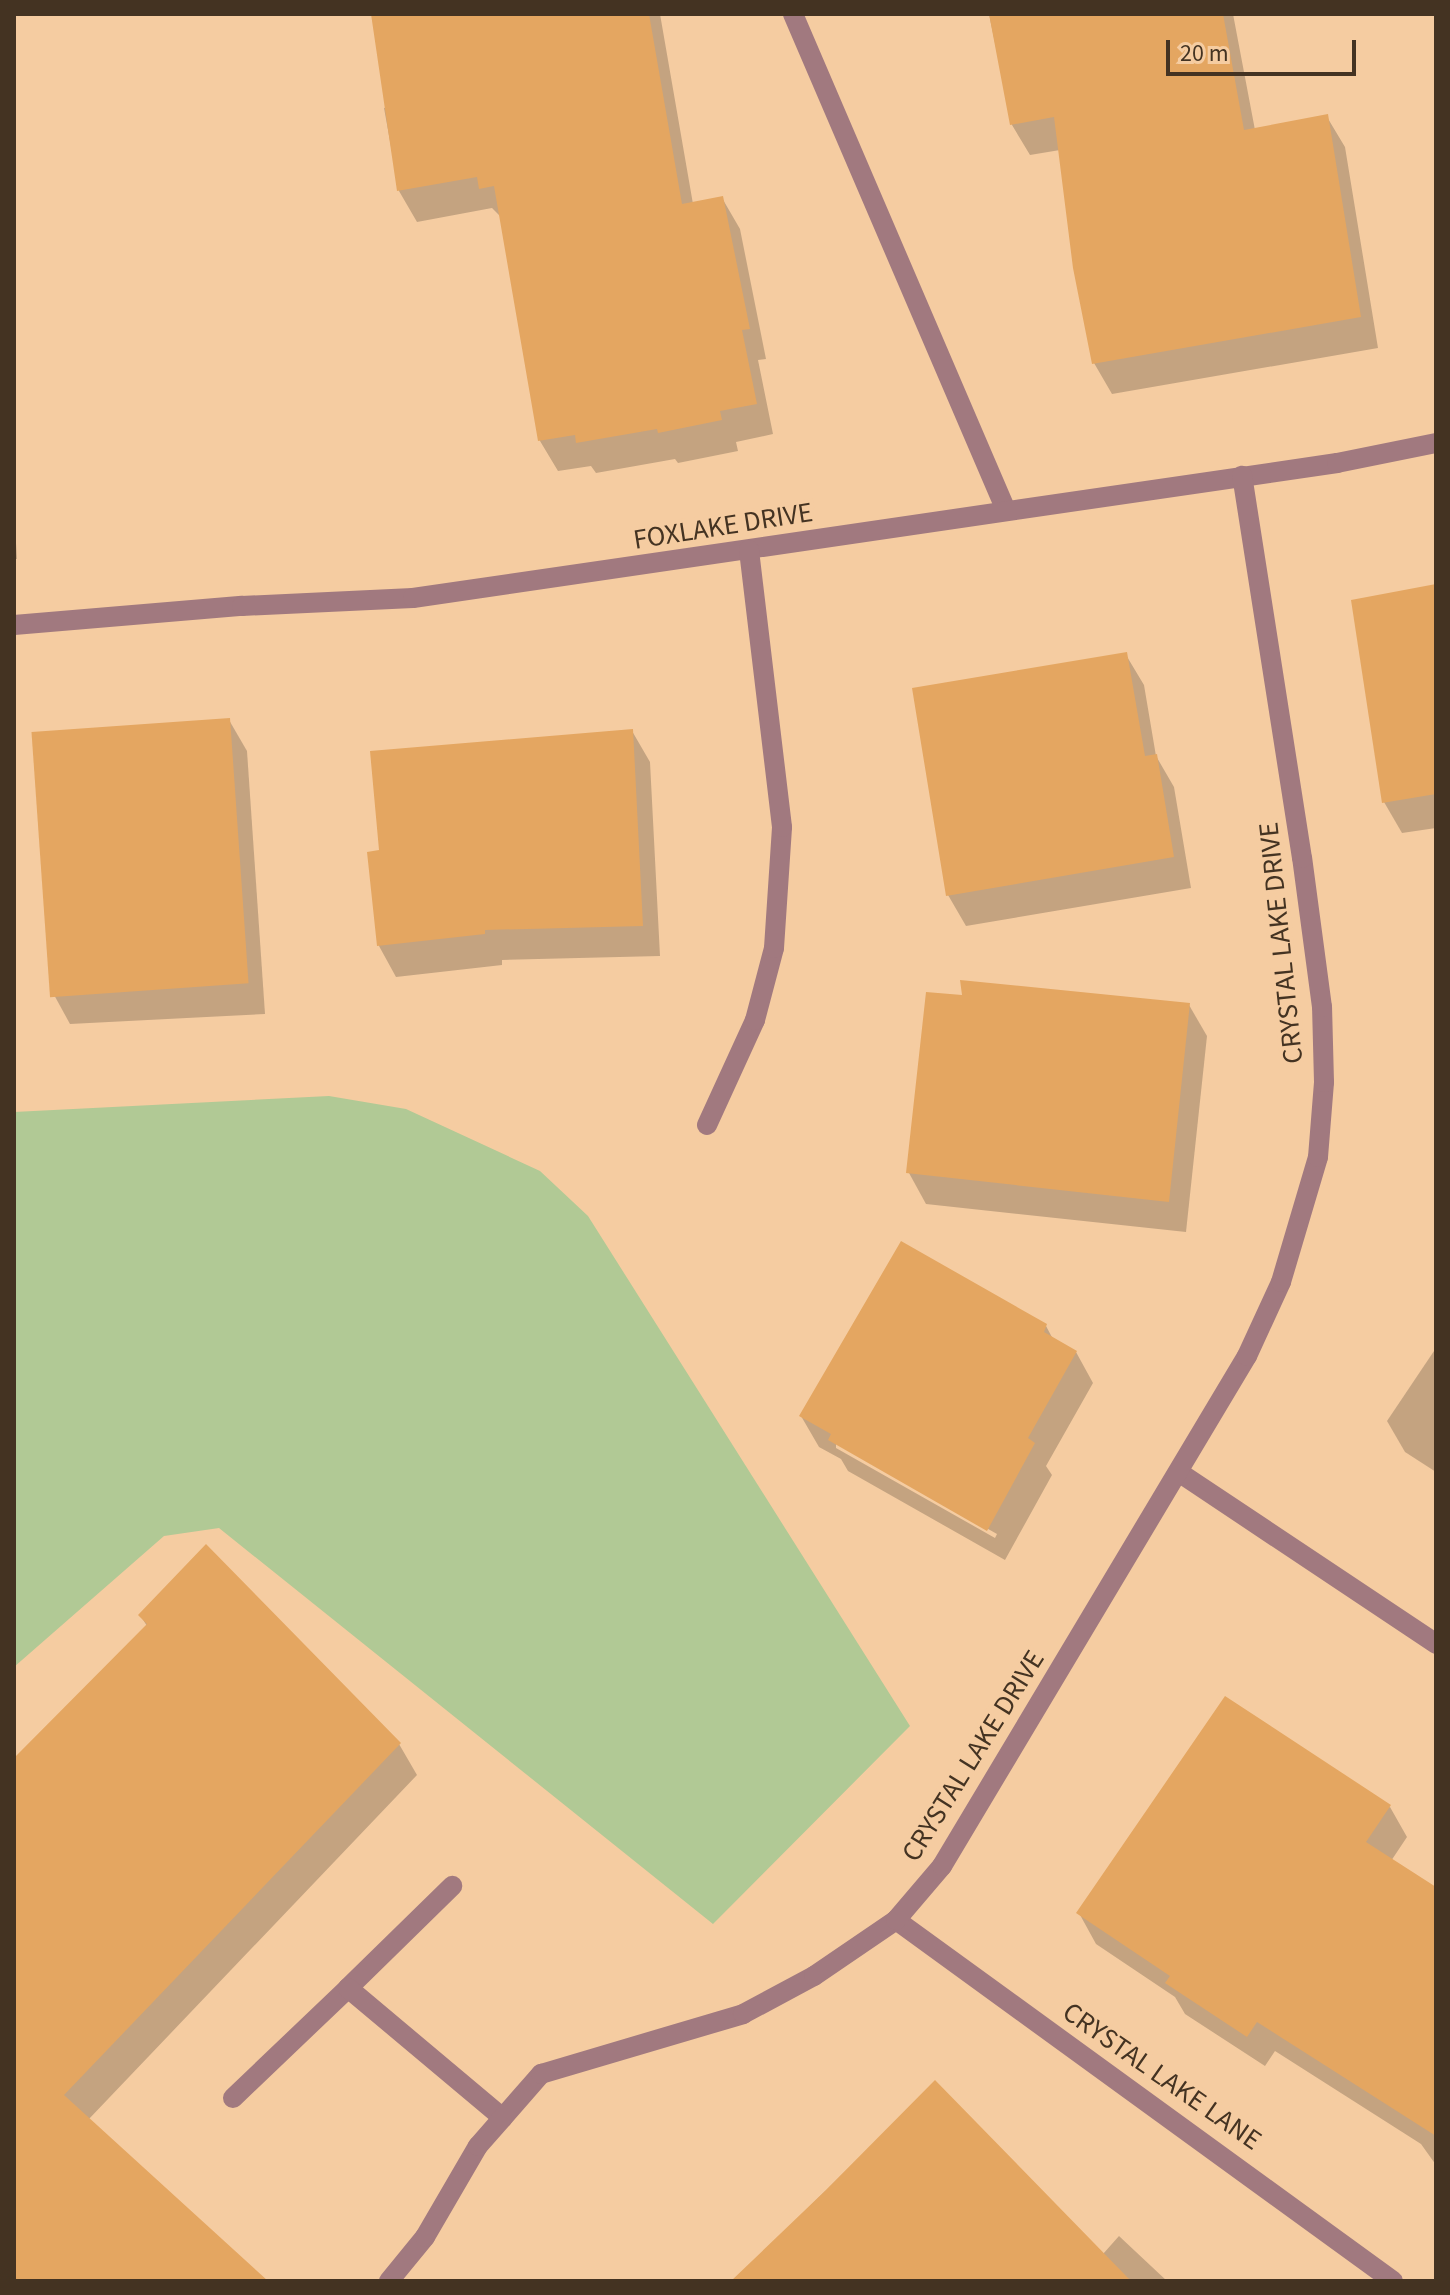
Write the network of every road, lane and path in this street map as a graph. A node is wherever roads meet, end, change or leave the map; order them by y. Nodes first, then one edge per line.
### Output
1 (793, 14) edge
2 (1436, 443) edge
3 (1242, 476) junction
4 (1005, 508) junction
5 (749, 550) junction
6 (14, 625) edge
7 (707, 1125) dead end
8 (1180, 1473) junction
9 (1436, 1644) edge
10 (452, 1886) dead end
11 (896, 1920) junction
12 (348, 1988) junction
13 (233, 2098) dead end
14 (503, 2118) junction
15 (389, 2281) edge
16 (1393, 2281) edge

1 - 4 street
2 - 3 street, FOXLAKE DRIVE
3 - 4 street, FOXLAKE DRIVE
3 - 8 street, CRYSTAL LAKE DRIVE
4 - 5 street, FOXLAKE DRIVE
5 - 6 street, FOXLAKE DRIVE
5 - 7 street
8 - 9 street
8 - 11 street, CRYSTAL LAKE DRIVE
10 - 12 street
11 - 14 street, CRYSTAL LAKE DRIVE
11 - 16 street, CRYSTAL LAKE LANE
12 - 13 street
12 - 14 street
14 - 15 street, CRYSTAL LAKE DRIVE

